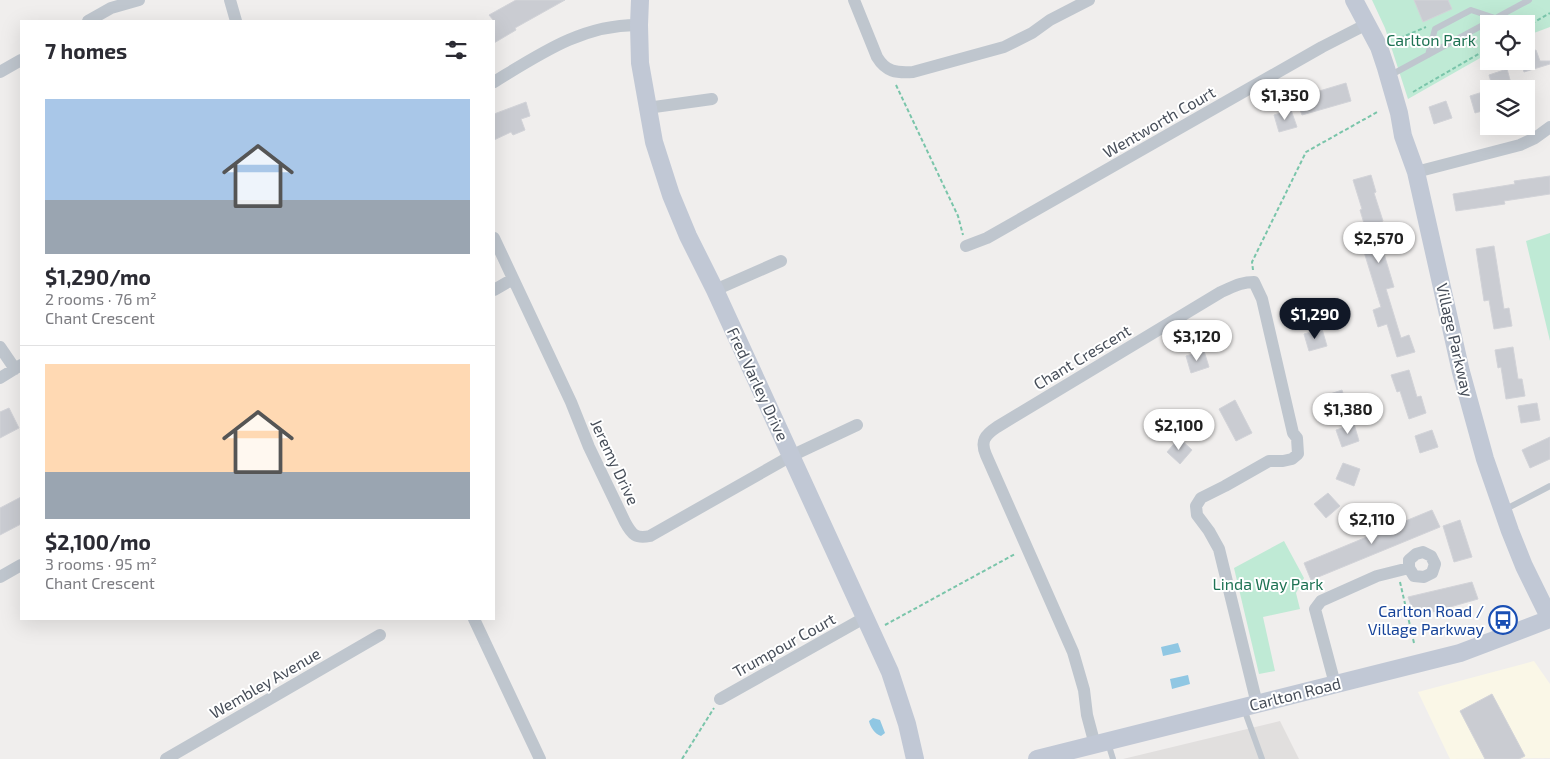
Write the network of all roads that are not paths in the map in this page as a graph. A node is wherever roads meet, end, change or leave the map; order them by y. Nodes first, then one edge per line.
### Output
1 (139, 0) edge
2 (230, 0) edge
3 (640, 0) edge
4 (854, 0) edge
5 (1089, 0) edge
6 (1354, 0) edge
7 (1529, 0) edge
8 (1486, 15) edge
9 (1501, 15) edge
10 (90, 20) edge
11 (236, 20) edge
12 (1367, 24) junction
13 (639, 25) junction
14 (1480, 26) edge
15 (1428, 54) junction
16 (20, 61) edge
17 (0, 72) edge
18 (1389, 76) junction
19 (495, 81) edge
20 (712, 99) dead end
21 (647, 108) junction
22 (1550, 128) edge
23 (1416, 172) junction
24 (495, 240) edge
25 (966, 246) road end
26 (781, 261) dead end
27 (513, 279) junction
28 (495, 289) edge
29 (715, 290) junction
30 (0, 347) edge
31 (18, 367) edge
32 (0, 378) edge
33 (857, 425) dead end
34 (791, 456) junction
35 (1550, 486) edge
36 (1503, 510) junction
37 (20, 566) edge
38 (1403, 569) road end
39 (0, 577) edge
40 (1550, 619) edge
41 (474, 620) edge
42 (868, 625) junction
43 (380, 636) dead end
44 (1335, 684) junction
45 (720, 699) road end
46 (1250, 706) junction
47 (1101, 743) junction
48 (166, 759) edge
49 (540, 759) edge
50 (915, 759) edge
51 (1037, 759) edge
52 (1113, 759) edge
53 (1262, 759) edge

1 - 10 street
2 - 11 street
3 - 13 main road, Fred Varley Drive
4 - 5 street
6 - 12 main road, Village Parkway
7 - 9 lane
8 - 15 lane
12 - 18 main road, Village Parkway
12 - 25 street, Wentworth Court
13 - 19 street
13 - 21 main road, Fred Varley Drive
14 - 15 lane
15 - 18 lane
16 - 17 street
18 - 23 main road, Village Parkway
20 - 21 street
21 - 29 main road, Fred Varley Drive
22 - 23 street
23 - 36 main road, Village Parkway
24 - 27 street, Jeremy Drive
26 - 29 street
27 - 28 street
27 - 34 street, Jeremy Drive
29 - 34 main road, Fred Varley Drive
30 - 31 street
31 - 32 street
33 - 34 street, Jeremy Drive
34 - 42 main road, Fred Varley Drive
35 - 36 lane
36 - 40 main road, Village Parkway
37 - 39 street
38 - 44 street
40 - 44 main road, Carlton Road
41 - 49 street
42 - 45 street, Trumpour Court
42 - 50 main road, Fred Varley Drive
43 - 48 street, Wembley Avenue
44 - 46 main road, Carlton Road
46 - 47 main road, Carlton Road
46 - 47 street, Chant Crescent
46 - 53 lane
47 - 51 main road, Carlton Road
47 - 52 lane

